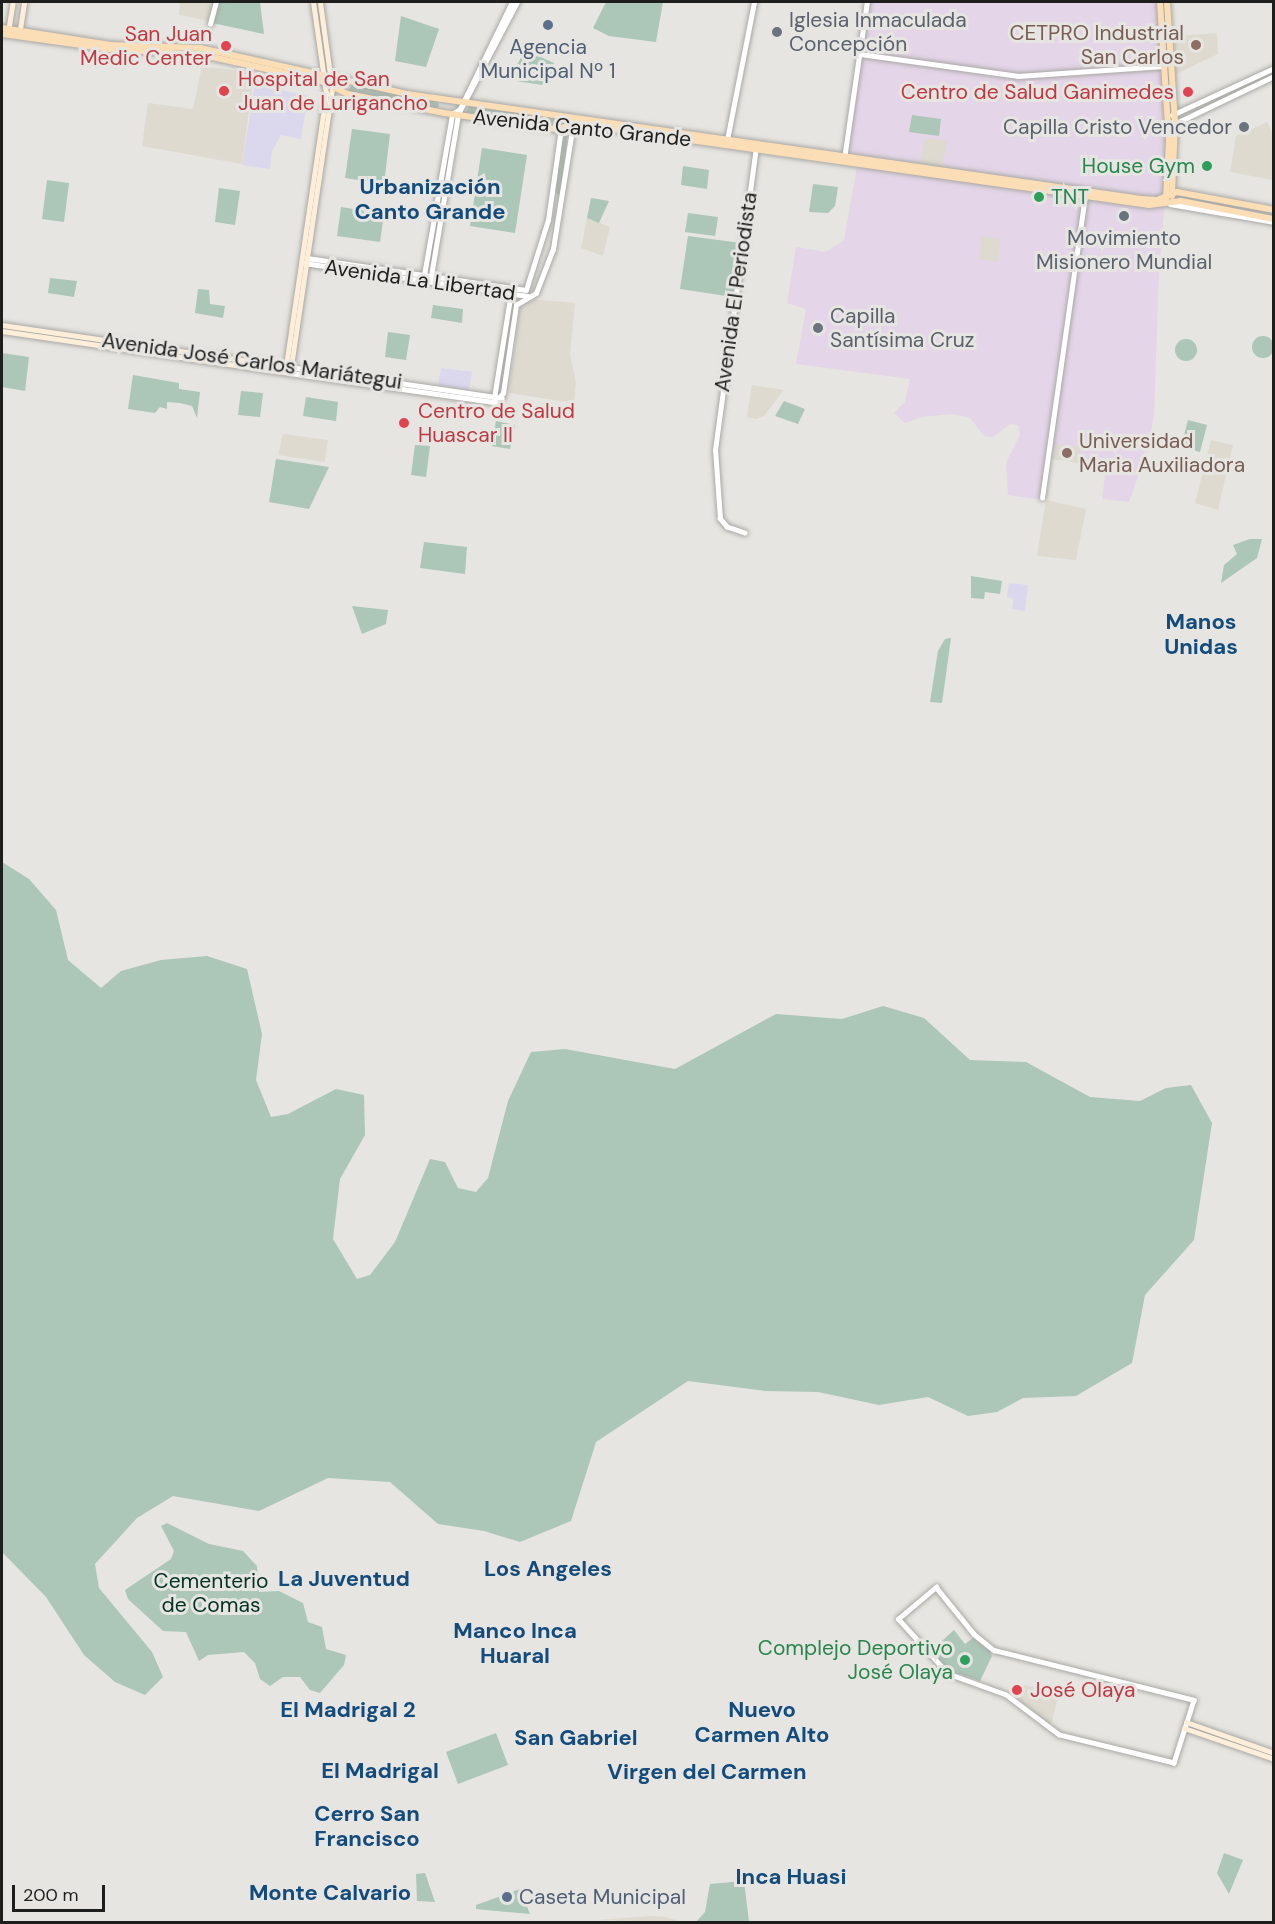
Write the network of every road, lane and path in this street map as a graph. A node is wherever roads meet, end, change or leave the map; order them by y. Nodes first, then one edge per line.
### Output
1 (14, 2) edge
2 (24, 2) edge
3 (216, 2) edge
4 (313, 2) edge
5 (320, 2) edge
6 (513, 2) edge
7 (518, 2) edge
8 (754, 2) edge
9 (867, 2) edge
10 (1160, 2) edge
11 (1167, 2) edge
12 (210, 24) dead end
13 (2, 28) edge
14 (6, 32) edge
15 (19, 34) junction
16 (860, 54) junction
17 (249, 62) junction
18 (1164, 66) junction
19 (1274, 68) edge
20 (327, 76) junction
21 (1274, 76) edge
22 (352, 82) junction
23 (329, 86) junction
24 (348, 94) junction
25 (438, 98) junction
26 (466, 102) junction
27 (435, 111) junction
28 (455, 114) junction
29 (1174, 114) junction
30 (573, 121) junction
31 (1170, 122) junction
32 (589, 123) junction
33 (561, 129) junction
34 (727, 140) junction
35 (756, 147) junction
36 (844, 159) junction
37 (438, 193) junction
38 (1085, 193) junction
39 (1172, 193) junction
40 (444, 194) junction
41 (1168, 201) junction
42 (1274, 210) edge
43 (1274, 221) edge
44 (305, 261) junction
45 (424, 278) junction
46 (430, 279) junction
47 (516, 289) junction
48 (509, 293) junction
49 (527, 293) junction
50 (2, 325) edge
51 (2, 331) edge
52 (140, 348) junction
53 (288, 370) junction
54 (494, 399) junction
55 (1042, 498) dead end
56 (745, 533) dead end
57 (1186, 1727) junction
58 (1274, 1753) edge
59 (1274, 1759) edge

1 - 14 main road
2 - 15 main road
3 - 12 street
4 - 20 main road
5 - 20 main road
6 - 26 street
7 - 26 street
8 - 34 street
9 - 16 street
10 - 18 main road
11 - 29 main road
13 - 14 main road, Avenida Canto Grande
14 - 15 main road, Avenida Canto Grande
15 - 17 main road, Avenida Canto Grande
16 - 18 street
16 - 36 street
17 - 20 main road, Avenida Canto Grande
17 - 23 main road, Avenida Canto Grande
18 - 31 main road
19 - 29 street
20 - 22 main road, Avenida Canto Grande
20 - 23 main road
21 - 31 street
22 - 24 main road
22 - 25 main road, Avenida Canto Grande
23 - 24 main road, Avenida Canto Grande
23 - 44 main road
24 - 27 main road, Avenida Canto Grande
25 - 26 main road, Avenida Canto Grande
25 - 27 main road
26 - 28 street
26 - 30 main road, Avenida Canto Grande
27 - 28 main road, Avenida Canto Grande
28 - 33 main road, Avenida Canto Grande
28 - 37 street
28 - 40 street
29 - 31 main road
30 - 32 main road, Avenida Canto Grande
30 - 33 main road, Avenida Canto Grande
30 - 49 street
31 - 39 main road
31 - 41 main road
32 - 34 main road, Avenida Canto Grande
32 - 35 main road, Avenida Canto Grande
33 - 49 street
34 - 35 main road, Avenida Canto Grande
35 - 36 main road, Avenida Canto Grande
35 - 56 street, Avenida El Periodista
36 - 38 main road, Avenida Canto Grande
37 - 40 street
37 - 45 street
38 - 41 main road, Avenida Canto Grande
38 - 55 street
39 - 41 main road
39 - 42 main road
40 - 46 street
41 - 43 main road, Avenida Canto Grande
44 - 45 street, Avenida La Libertad
44 - 53 main road
45 - 46 street, Avenida La Libertad
46 - 47 street, Avenida La Libertad
46 - 48 street, Avenida La Libertad
47 - 48 street
47 - 49 street, Avenida La Libertad
48 - 49 street, Avenida La Libertad
48 - 54 street
49 - 54 street, Avenida José Carlos Mariátegui
50 - 52 main road, Avenida José Carlos Mariátegui
51 - 52 main road, Avenida José Carlos Mariátegui
52 - 53 main road, Avenida José Carlos Mariátegui
53 - 54 street, Avenida José Carlos Mariátegui
57 - 57 street
57 - 58 main road
57 - 59 main road

